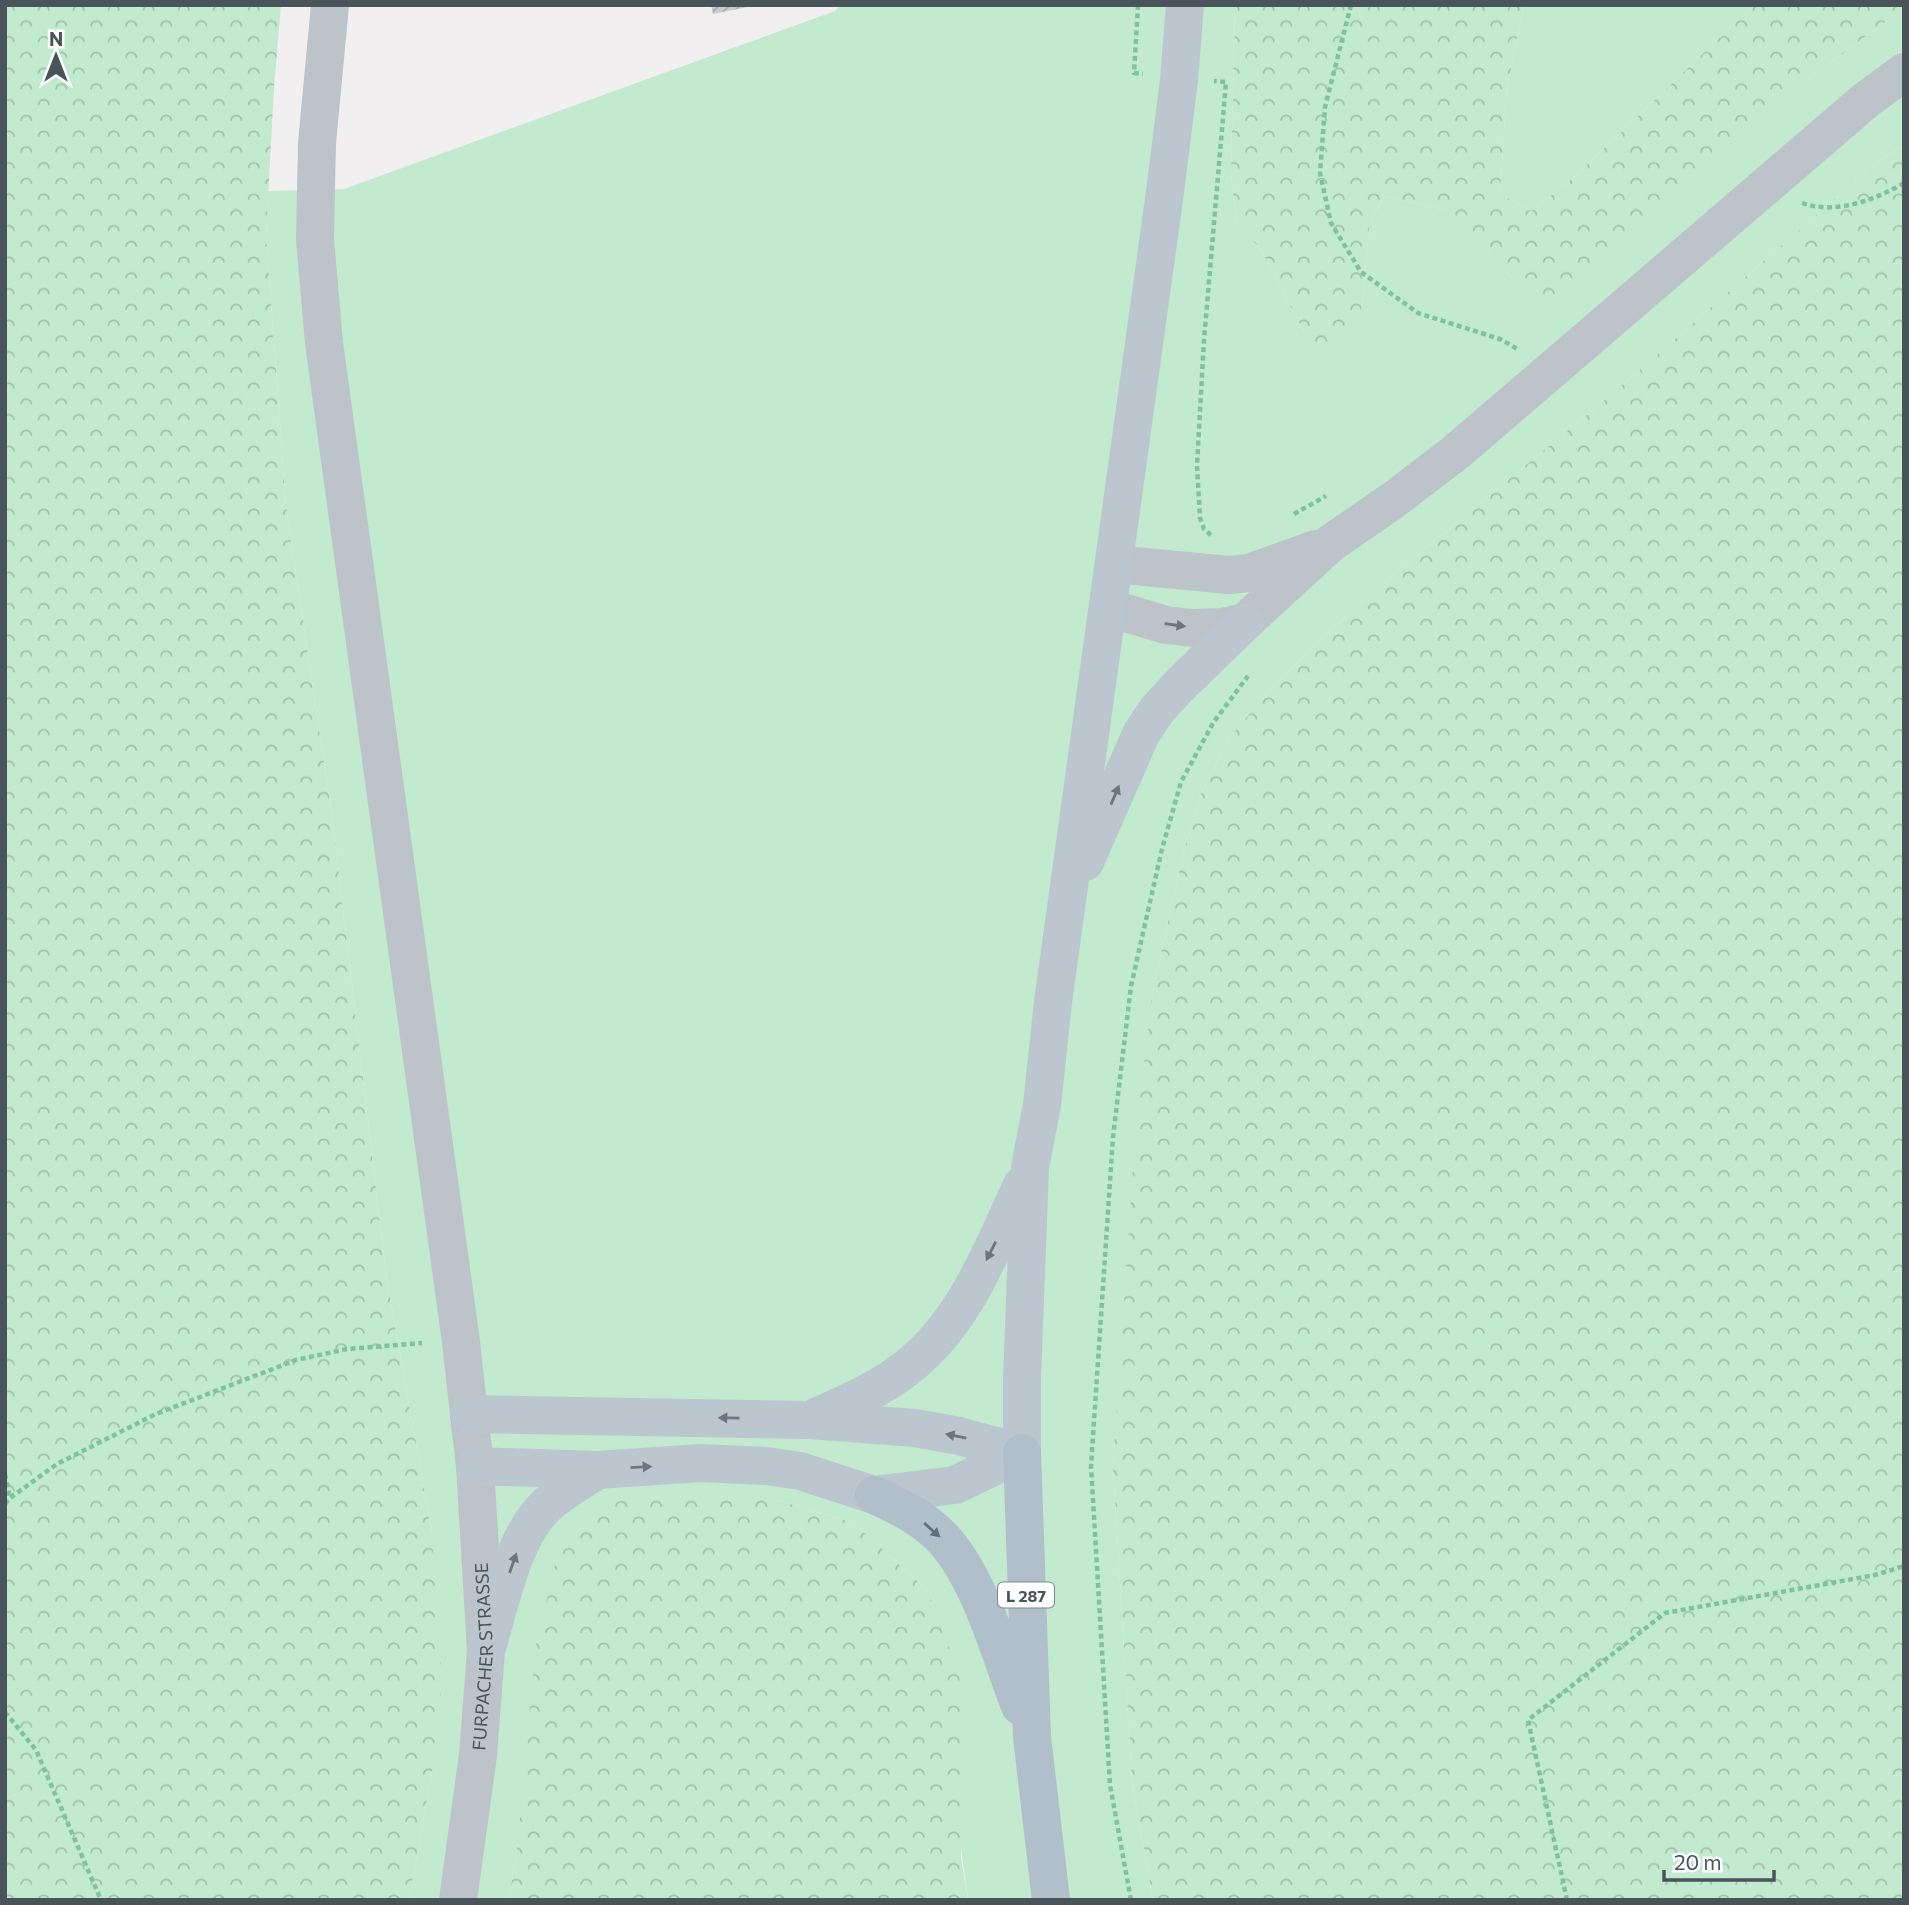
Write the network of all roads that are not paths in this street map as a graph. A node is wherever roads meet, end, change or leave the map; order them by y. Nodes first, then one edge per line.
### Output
1 (331, 5) edge
2 (1185, 5) edge
3 (1904, 72) edge
4 (1331, 543) junction
5 (1114, 564) junction
6 (1109, 608) junction
7 (1245, 622) junction
8 (1067, 903) junction
9 (1030, 1167) junction
10 (469, 1414) junction
11 (810, 1420) junction
12 (1022, 1453) junction
13 (475, 1466) junction
14 (597, 1470) junction
15 (874, 1495) junction
16 (486, 1651) junction
17 (1032, 1737) junction
18 (458, 1900) edge
19 (1051, 1900) edge

1 - 10 street, FURPACHER STRASSE
2 - 5 main road, L 287
3 - 4 street
4 - 5 street
4 - 7 street
5 - 6 main road, L 287
6 -> 7 street
6 - 8 main road, L 287
8 -> 7 main road
8 - 9 main road, L 287
9 -> 11 main road
9 - 12 main road, L 287
11 -> 10 main road
10 - 13 street, FURPACHER STRASSE
12 -> 11 main road
12 - 15 main road
12 - 17 main road, L 287
13 - 14 main road
13 - 16 street, FURPACHER STRASSE
14 -> 15 main road
16 -> 14 main road
15 -> 17 main road
16 - 18 street, FURPACHER STRASSE
17 - 19 main road, L 287

